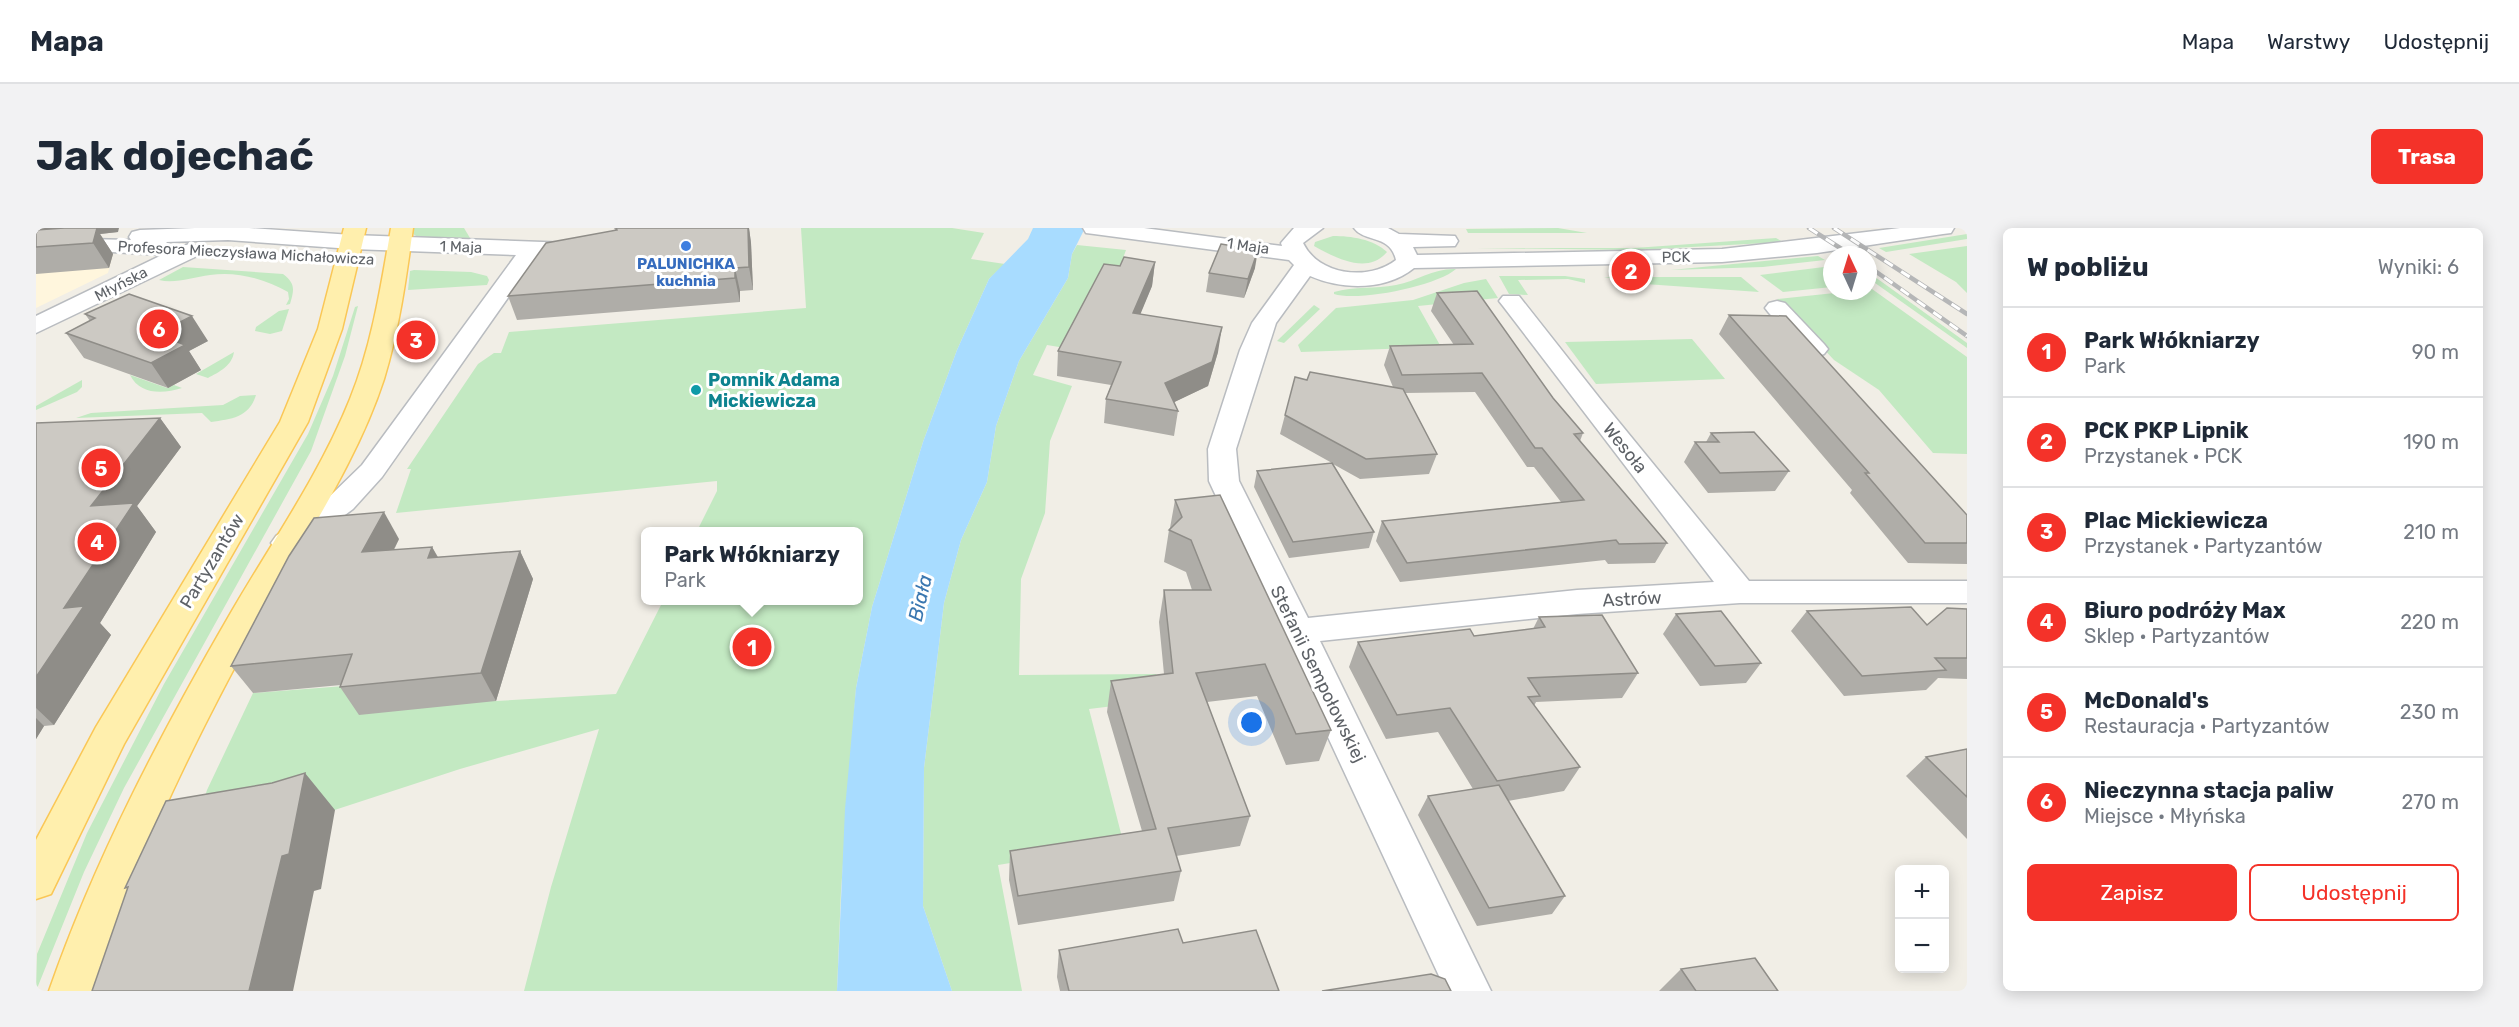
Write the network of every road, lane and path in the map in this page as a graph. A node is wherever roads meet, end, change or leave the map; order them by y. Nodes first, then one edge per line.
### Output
1 (480, 228) edge
2 (1094, 228) edge
3 (1273, 228) edge
4 (1365, 228) edge
5 (1798, 228) edge
6 (1943, 228) edge
7 (1308, 229) edge
8 (234, 231) edge
9 (140, 237) junction
10 (189, 239) edge
11 (1395, 240) junction
12 (352, 243) edge
13 (95, 244) junction
14 (399, 244) edge
15 (605, 244) edge
16 (72, 246) edge
17 (527, 255) junction
18 (1300, 260) junction
19 (1408, 262) junction
20 (1340, 278) junction
21 (1511, 301) dead end
22 (1777, 308) dead end
23 (36, 326) edge
24 (1253, 350) junction
25 (1833, 369) edge
26 (287, 543) junction
27 (1740, 592) junction
28 (1967, 592) edge
29 (1298, 631) junction
30 (36, 881) edge
31 (71, 991) edge
32 (1469, 991) edge

1 - 17 street
2 - 18 street, 1 Maja
3 - 7 street, 1 Maja
4 - 11 street
5 - 11 street, PCK
6 - 19 street, PCK
7 - 18 street, Stefanii Sempołowskiej
8 - 9 street, Profesora Mieczysława Michałowicza
8 - 10 street, Młyńska
8 - 12 street, Profesora Mieczysława Michałowicza
9 - 10 street, Profesora Mieczysława Michałowicza
9 - 13 street, Profesora Mieczysława Michałowicza
10 - 12 street, Profesora Mieczysława Michałowicza
10 - 13 street, Profesora Mieczysława Michałowicza
10 - 23 street, Młyńska
11 - 19 street
12 - 14 street, Profesora Mieczysława Michałowicza
12 - 30 main road, Partyzantów
13 - 16 street, Profesora Mieczysława Michałowicza
14 - 17 street, 1 Maja
14 - 26 main road
15 - 17 street, 1 Maja
17 - 26 street
18 - 20 street, 1 Maja
18 - 24 street, Stefanii Sempołowskiej
19 - 20 street, 1 Maja
20 - 24 street, Stefanii Sempołowskiej
21 - 27 street, Wesoła
22 - 25 street
24 - 29 street, Stefanii Sempołowskiej
26 - 31 main road
27 - 28 street, Astrów
27 - 29 street, Astrów
29 - 32 street, Stefanii Sempołowskiej

